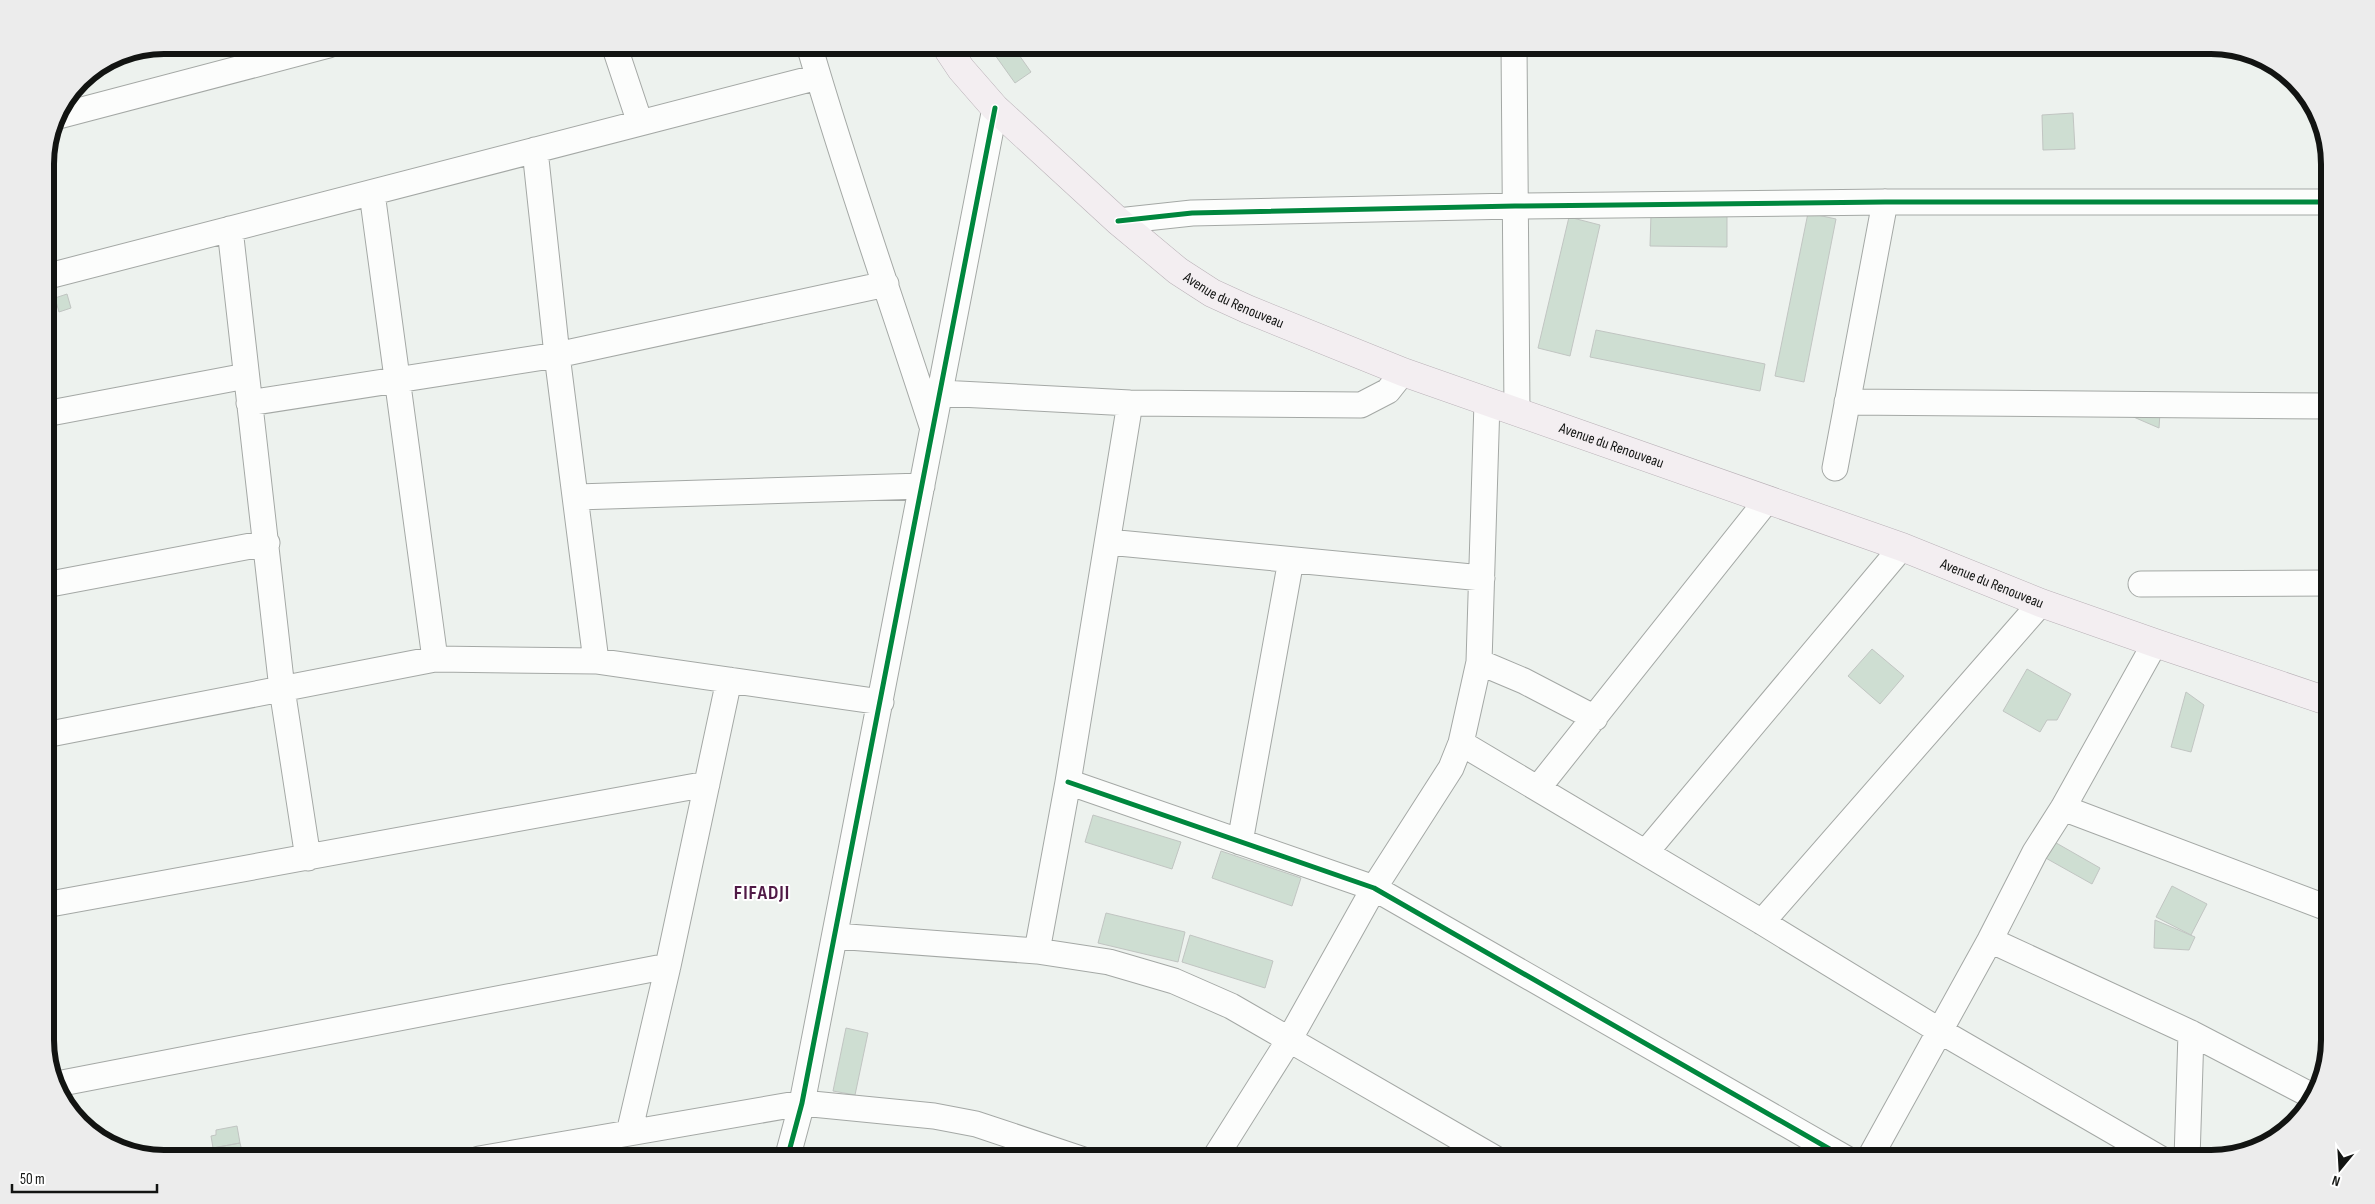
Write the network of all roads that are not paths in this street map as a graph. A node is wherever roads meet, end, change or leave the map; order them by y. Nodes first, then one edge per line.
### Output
1 (270, 54) edge
2 (617, 54) edge
3 (812, 54) edge
4 (941, 54) edge
5 (951, 54) edge
6 (1514, 54) edge
7 (961, 70) junction
8 (818, 77) junction
9 (995, 108) junction
10 (66, 114) edge
11 (640, 124) junction
12 (535, 150) junction
13 (372, 193) junction
14 (1885, 202) junction
15 (2321, 202) edge
16 (1515, 206) junction
17 (1118, 221) junction
18 (230, 229) junction
19 (54, 275) edge
20 (886, 284) junction
21 (557, 355) junction
22 (1403, 372) junction
23 (246, 376) junction
24 (398, 380) junction
25 (940, 394) junction
26 (1486, 402) junction
27 (1847, 402) junction
28 (249, 403) junction
29 (1130, 403) junction
30 (2321, 406) edge
31 (1517, 411) junction
32 (54, 412) edge
33 (933, 429) junction
34 (1835, 468) dead end
35 (922, 486) junction
36 (577, 497) junction
37 (1768, 499) junction
38 (1108, 542) junction
39 (267, 543) junction
40 (1902, 547) junction
41 (1291, 560) junction
42 (1482, 578) junction
43 (54, 583) edge
44 (2321, 583) edge
45 (2141, 584) dead end
46 (2041, 602) junction
47 (2154, 643) junction
48 (435, 659) junction
49 (596, 661) junction
50 (1479, 662) junction
51 (729, 680) junction
52 (282, 688) junction
53 (2321, 699) edge
54 (881, 702) junction
55 (1595, 718) junction
56 (54, 733) edge
57 (1461, 743) junction
58 (1068, 782) junction
59 (707, 784) junction
60 (1538, 788) junction
61 (2063, 808) junction
62 (1240, 842) junction
63 (1646, 852) junction
64 (308, 858) junction
65 (1374, 888) junction
66 (54, 903) edge
67 (2321, 906) edge
68 (1762, 922) junction
69 (834, 936) junction
70 (1990, 940) junction
71 (1037, 951) junction
72 (668, 966) junction
73 (1940, 1031) junction
74 (2192, 1033) junction
75 (1289, 1040) junction
76 (63, 1083) edge
77 (2308, 1094) edge
78 (802, 1103) junction
79 (629, 1133) junction
80 (531, 1150) edge
81 (789, 1150) edge
82 (1054, 1150) edge
83 (1220, 1150) edge
84 (1480, 1150) edge
85 (1831, 1150) edge
86 (1874, 1150) edge
87 (2146, 1150) edge
88 (2187, 1150) edge

1 - 10 street
2 - 11 street
3 - 8 street
4 - 7 main road, Avenue du Renouveau
5 - 7 main road, Avenue du Renouveau
6 - 16 street
7 - 9 main road, Avenue du Renouveau
8 - 11 street
8 - 20 street
9 - 17 main road, Avenue du Renouveau
9 - 25 street
11 - 12 street
12 - 13 street
12 - 21 street
13 - 18 street
13 - 24 street
14 - 15 street
14 - 16 street
14 - 27 street
16 - 17 street
16 - 31 street
17 - 22 main road, Avenue du Renouveau
18 - 19 street
18 - 23 street
20 - 21 street
20 - 33 street
21 - 24 street
21 - 36 street
22 - 26 main road, Avenue du Renouveau
22 - 29 street
23 - 28 street
23 - 32 street
24 - 28 street
24 - 48 street
25 - 29 street
25 - 33 street
26 - 31 main road, Avenue du Renouveau
26 - 42 street
27 - 30 street
27 - 34 street
28 - 39 street
29 - 38 street
31 - 37 main road, Avenue du Renouveau
33 - 35 street
35 - 36 street
35 - 54 street
36 - 49 street
37 - 40 main road, Avenue du Renouveau
37 - 55 street
38 - 41 street
38 - 58 street
39 - 43 street
39 - 52 street
40 - 46 main road, Avenue du Renouveau
40 - 63 street
41 - 42 street
41 - 62 street
42 - 50 street
44 - 45 street
46 - 47 main road, Avenue du Renouveau
46 - 68 street
47 - 53 main road, Avenue du Renouveau
47 - 61 street
48 - 49 street
48 - 52 street
49 - 51 street
50 - 55 street
50 - 57 street
51 - 54 street
51 - 59 street
52 - 56 street
52 - 64 street
54 - 69 street
55 - 60 street
57 - 60 street
57 - 65 street
58 - 62 street
58 - 71 street
59 - 64 street
59 - 72 street
60 - 63 street
61 - 67 street
61 - 70 street
62 - 65 street
63 - 68 street
64 - 66 street
65 - 75 street
65 - 85 street
68 - 73 street
69 - 71 street
69 - 78 street
70 - 73 street
70 - 74 street
71 - 75 street
72 - 76 street
72 - 79 street
73 - 86 street
73 - 87 street
74 - 77 street
74 - 88 street
75 - 83 street
75 - 84 street
78 - 79 street
78 - 81 street
78 - 82 street
79 - 80 street

